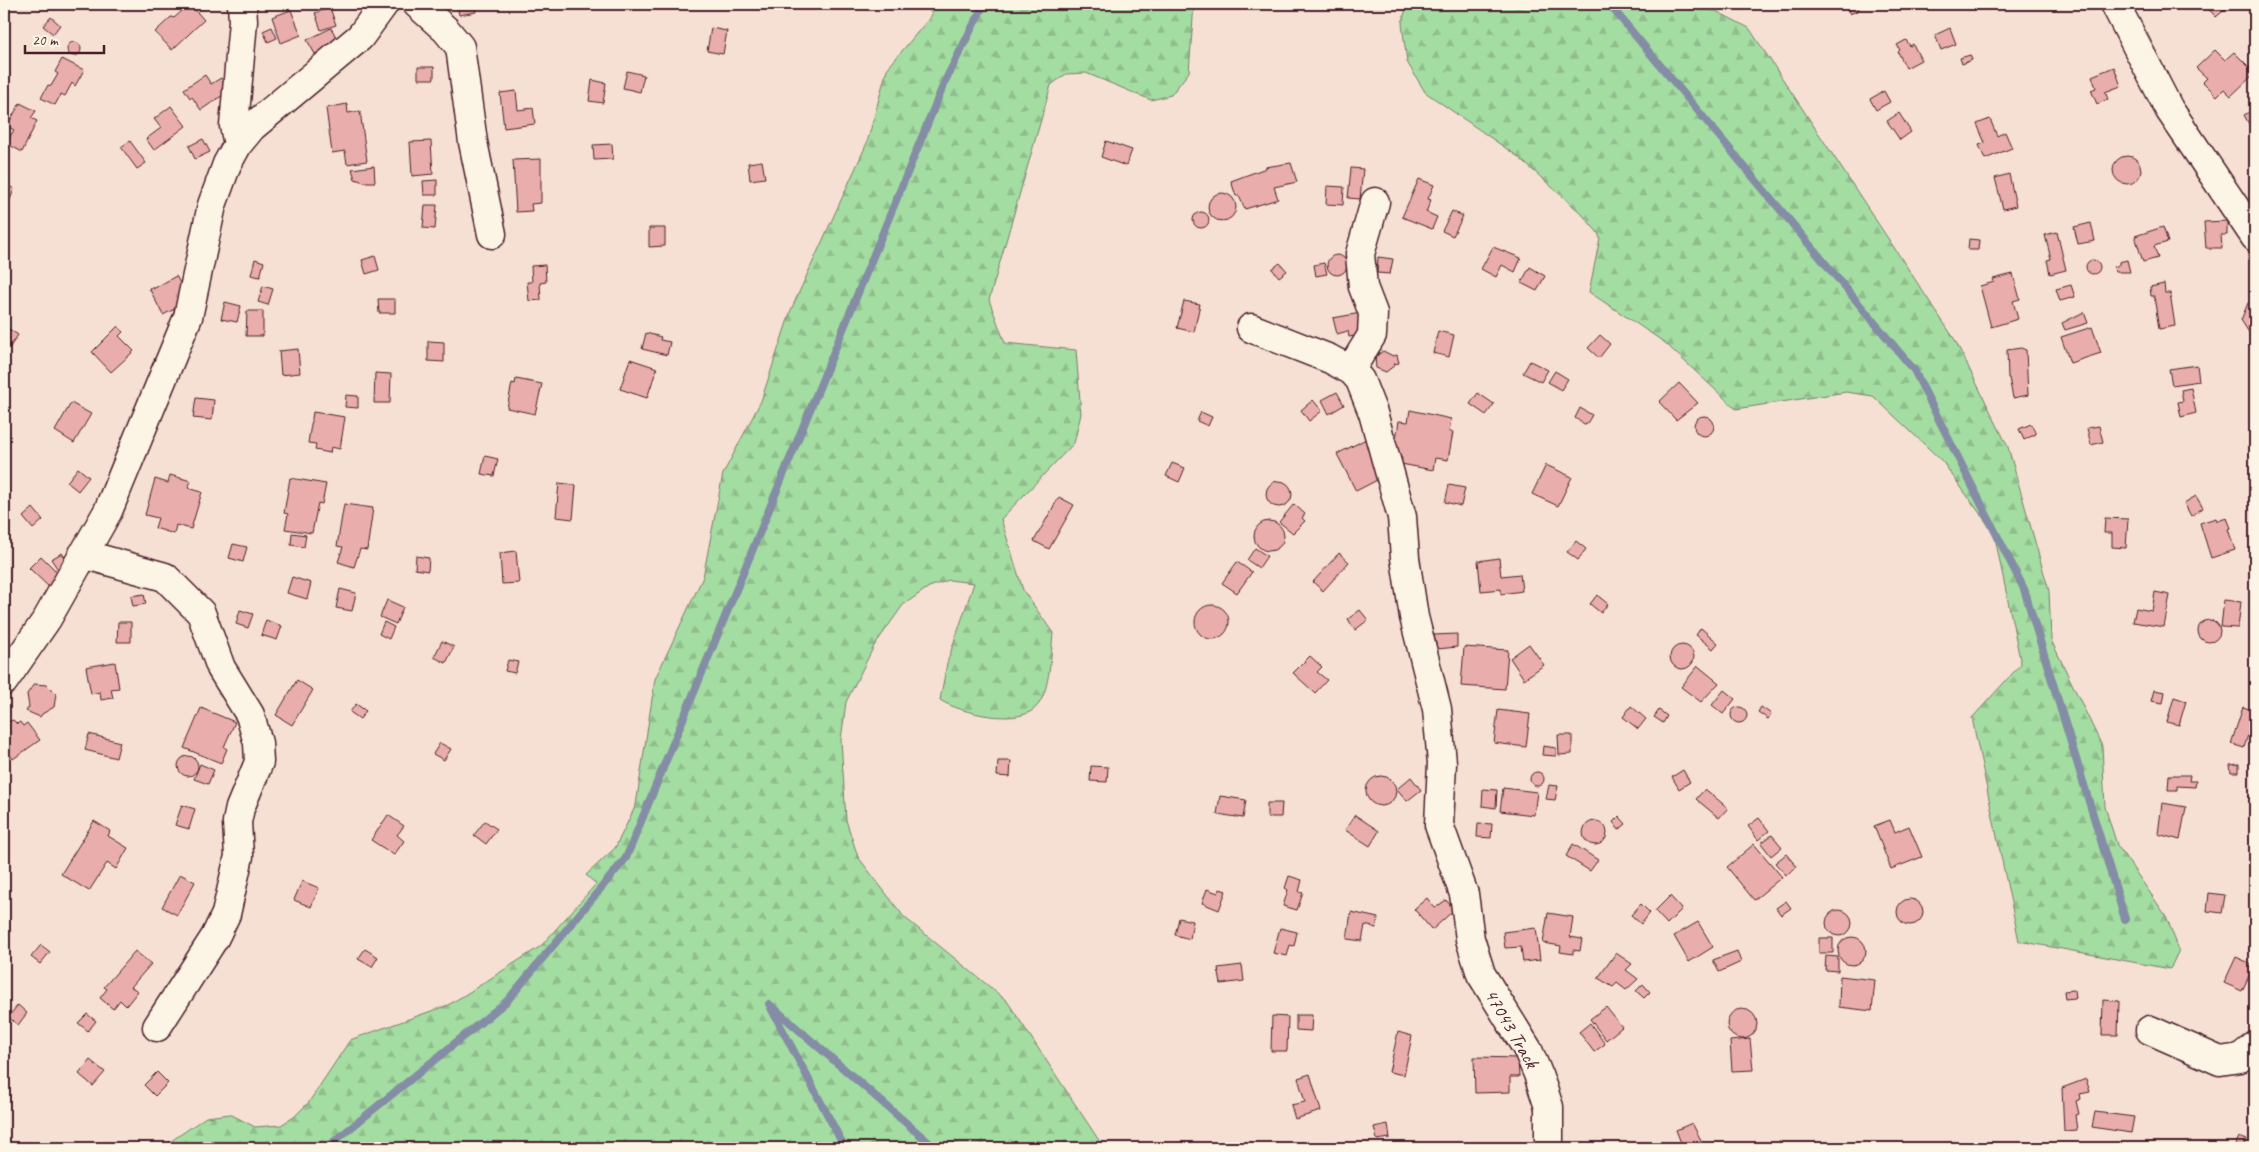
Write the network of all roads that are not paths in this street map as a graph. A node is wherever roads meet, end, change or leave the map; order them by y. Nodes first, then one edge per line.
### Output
1 (242, 4) edge
2 (384, 4) edge
3 (417, 4) edge
4 (2115, 4) edge
5 (238, 144) junction
6 (1375, 202) dead end
7 (492, 234) dead end
8 (2255, 237) edge
9 (1252, 328) dead end
10 (1345, 367) junction
11 (83, 554) junction
12 (4, 681) edge
13 (157, 1027) dead end
14 (2150, 1030) dead end
15 (2255, 1046) edge
16 (1549, 1148) edge

1 - 5 street
2 - 5 street
3 - 7 street
4 - 8 street
5 - 11 street
6 - 10 street
9 - 10 street
10 - 16 street, 47043 Track
11 - 12 street
11 - 13 street
14 - 15 street

